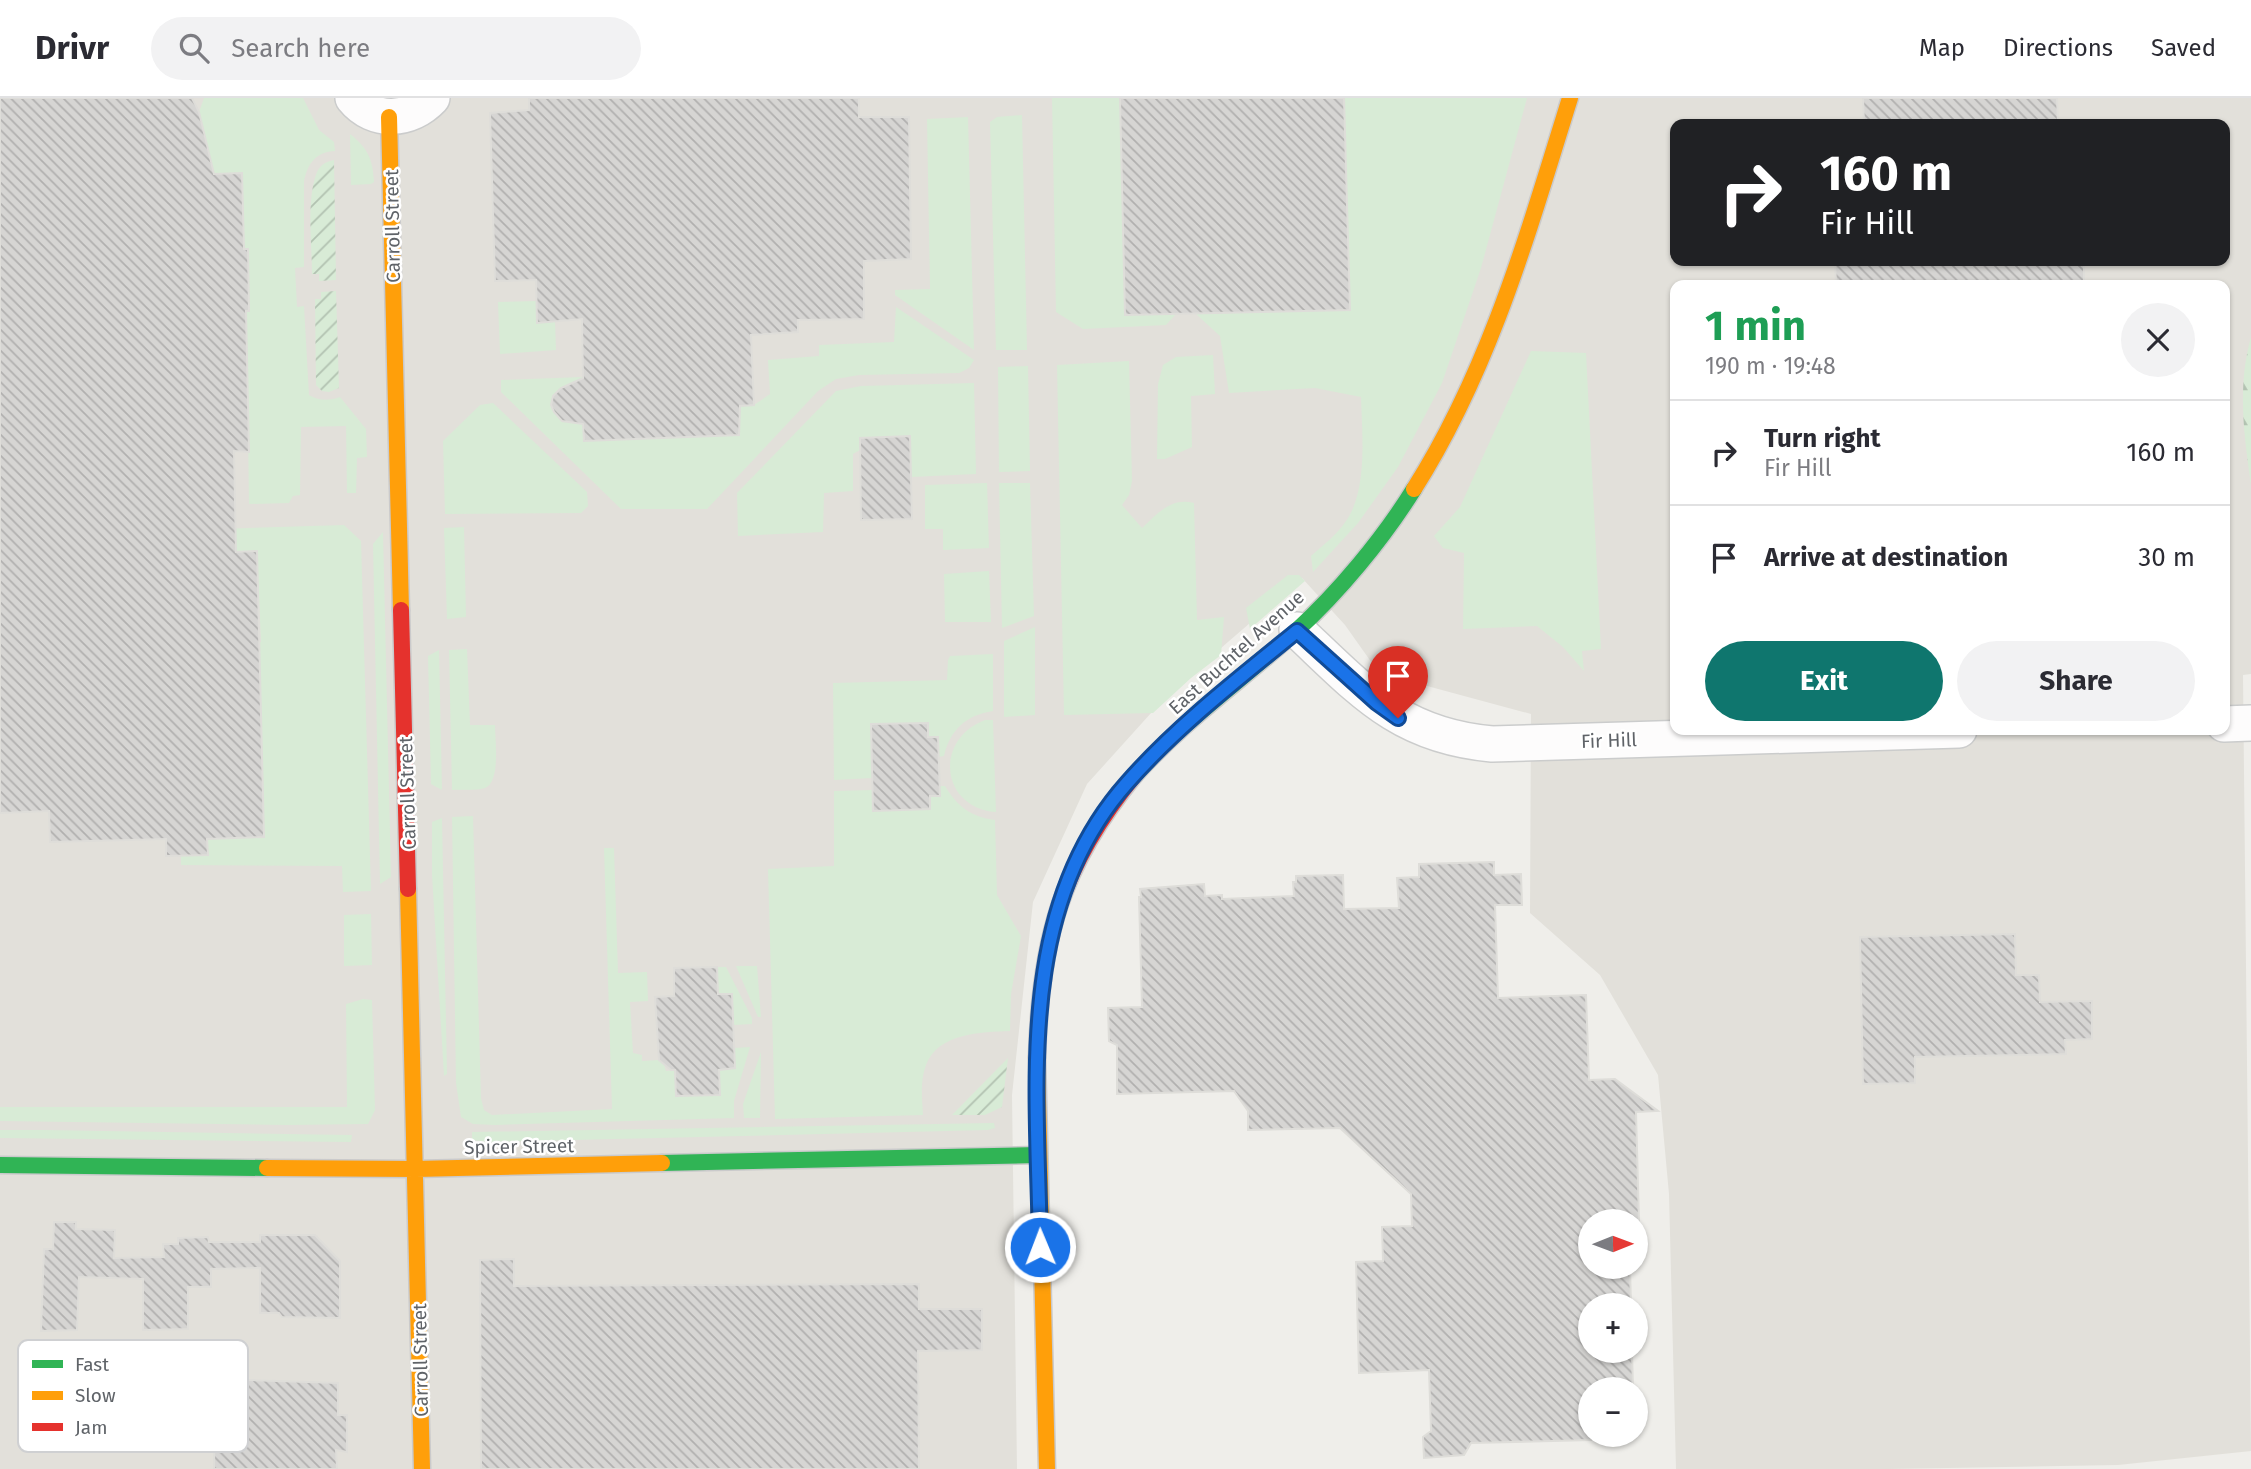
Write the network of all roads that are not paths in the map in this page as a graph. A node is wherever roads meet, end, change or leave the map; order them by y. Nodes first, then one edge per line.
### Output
1 (353, 98) edge
2 (432, 98) edge
3 (1570, 98) edge
4 (389, 117) junction
5 (1297, 631) junction
6 (2251, 723) edge
7 (2230, 724) edge
8 (1792, 735) edge
9 (1038, 1155) junction
10 (0, 1165) edge
11 (416, 1169) junction
12 (422, 1469) edge
13 (1047, 1469) edge

1 - 4 street
2 - 4 street
3 - 5 street, East Buchtel Avenue
4 - 11 street, Carroll Street
5 - 8 street, Fir Hill
5 - 9 street, East Buchtel Avenue
6 - 7 street
9 - 11 street, Spicer Street
9 - 13 street, East Buchtel Avenue
10 - 11 street, Spicer Street
11 - 12 street, Carroll Street

